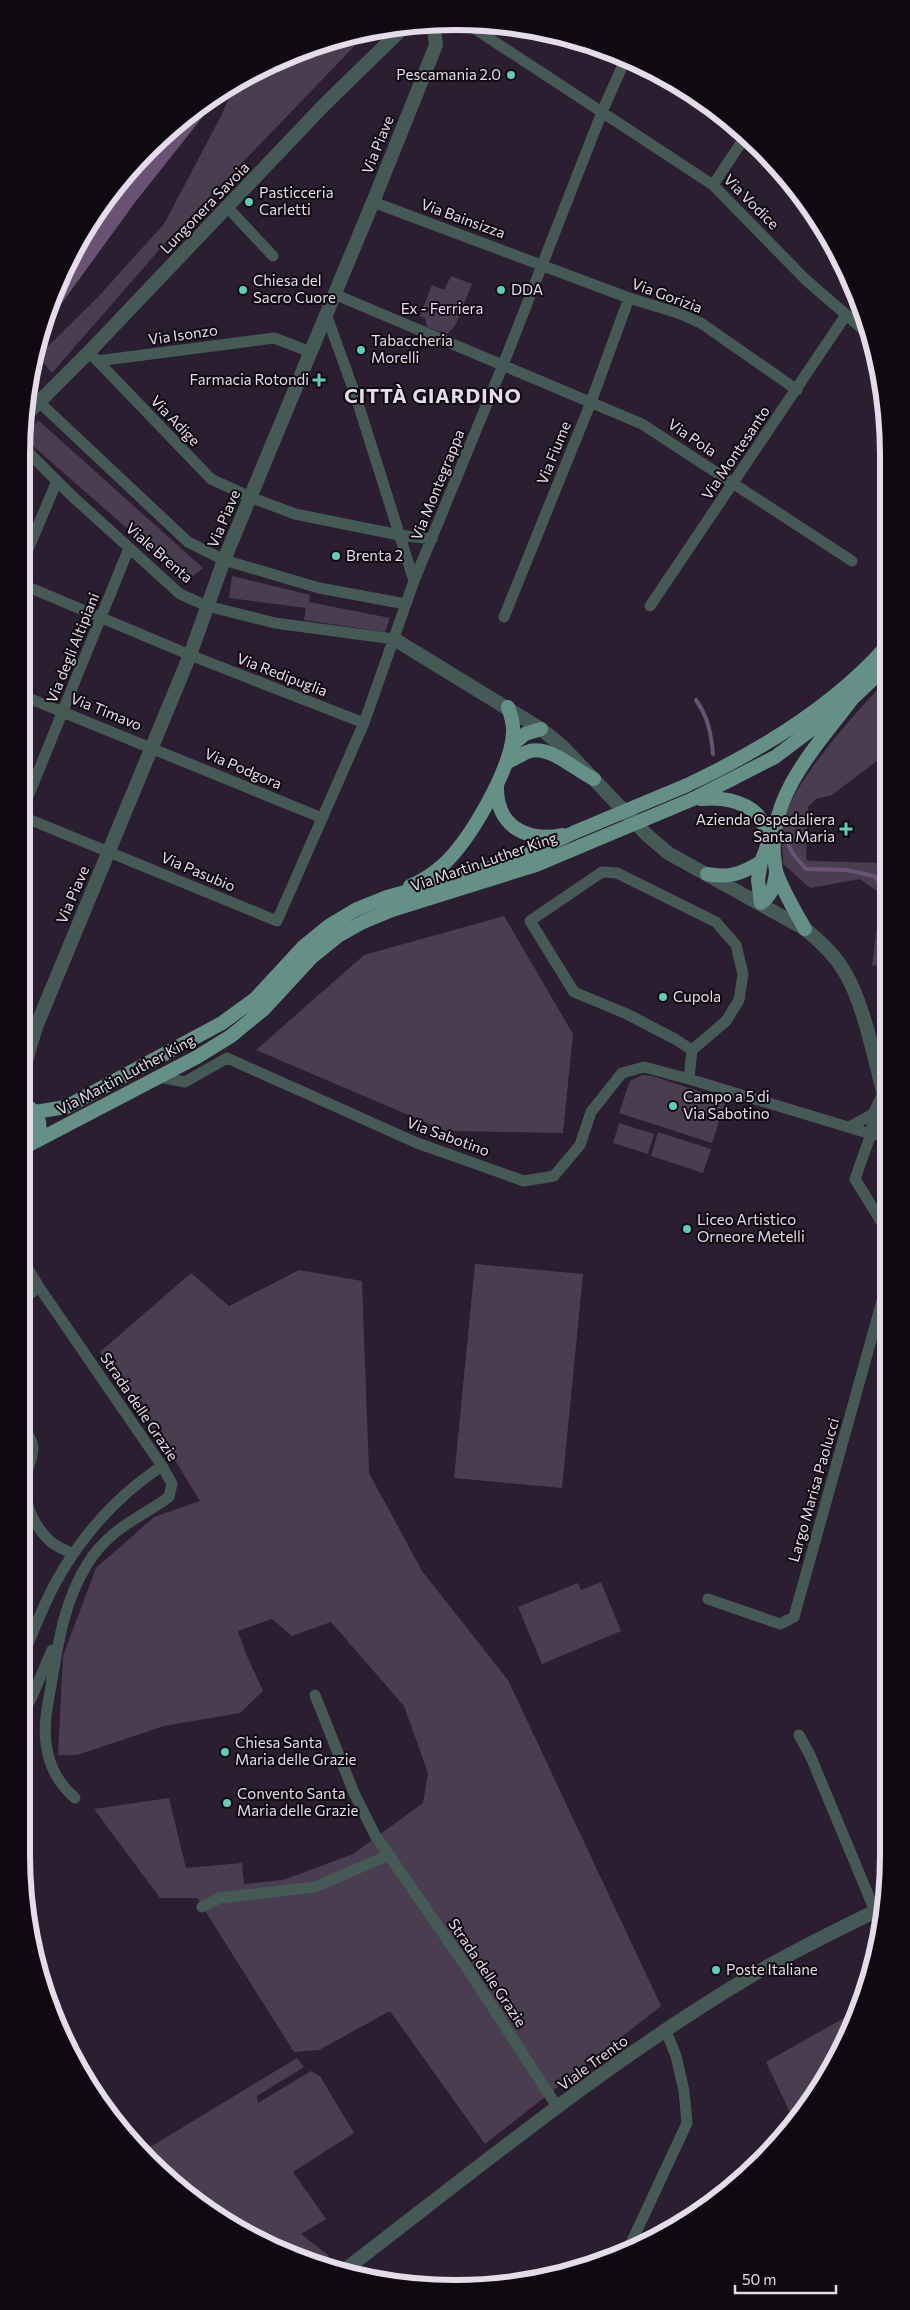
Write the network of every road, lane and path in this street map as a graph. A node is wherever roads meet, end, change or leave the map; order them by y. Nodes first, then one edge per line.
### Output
1 (434, 31) edge
2 (476, 31) edge
3 (396, 35) edge
4 (623, 64) edge
5 (602, 112) junction
6 (742, 141) edge
7 (713, 185) junction
8 (373, 202) junction
9 (228, 208) junction
10 (273, 256) dead end
11 (542, 264) junction
12 (334, 294) junction
13 (630, 298) junction
14 (326, 314) junction
15 (846, 315) junction
16 (860, 327) edge
17 (310, 352) junction
18 (93, 357) junction
19 (503, 365) junction
20 (797, 390) junction
21 (39, 402) junction
22 (591, 402) junction
23 (33, 408) edge
24 (30, 455) edge
25 (57, 481) junction
26 (733, 484) junction
27 (250, 497) junction
28 (399, 535) junction
29 (432, 539) junction
30 (30, 545) edge
31 (129, 548) junction
32 (224, 560) junction
33 (852, 561) dead end
34 (414, 581) junction
35 (30, 588) edge
36 (406, 604) junction
37 (207, 606) junction
38 (650, 606) dead end
39 (504, 617) dead end
40 (101, 619) junction
41 (394, 638) junction
42 (880, 653) edge
43 (190, 655) junction
44 (880, 673) edge
45 (30, 699) edge
46 (852, 699) junction
47 (508, 707) junction
48 (64, 712) junction
49 (364, 723) junction
50 (542, 729) junction
51 (511, 746) junction
52 (152, 747) junction
53 (529, 750) junction
54 (506, 763) junction
55 (594, 779) junction
56 (497, 786) junction
57 (30, 793) edge
58 (692, 799) junction
59 (322, 818) junction
60 (30, 819) edge
61 (575, 832) junction
62 (108, 852) junction
63 (761, 862) junction
64 (776, 873) junction
65 (707, 874) junction
66 (387, 897) junction
67 (761, 904) junction
68 (277, 921) joint
69 (805, 928) junction
70 (36, 1028) junction
71 (30, 1039) edge
72 (30, 1049) edge
73 (692, 1050) junction
74 (159, 1077) junction
75 (689, 1079) junction
76 (880, 1082) edge
77 (880, 1100) edge
78 (30, 1107) edge
79 (30, 1110) edge
80 (874, 1114) junction
81 (849, 1127) junction
82 (870, 1134) junction
83 (880, 1135) edge
84 (30, 1142) edge
85 (30, 1144) edge
86 (880, 1221) edge
87 (30, 1272) edge
88 (39, 1287) junction
89 (30, 1294) edge
90 (880, 1308) edge
91 (30, 1435) edge
92 (30, 1463) edge
93 (162, 1466) junction
94 (30, 1510) edge
95 (73, 1554) junction
96 (708, 1599) dead end
97 (58, 1634) junction
98 (30, 1640) edge
99 (315, 1695) dead end
100 (30, 1700) edge
101 (799, 1735) dead end
102 (75, 1798) dead end
103 (389, 1855) junction
104 (202, 1907) dead end
105 (876, 1908) edge
106 (876, 1911) edge
107 (666, 2031) junction
108 (558, 2108) junction
109 (632, 2241) edge
110 (349, 2267) edge

1 - 8 street, Via Piave
2 - 5 street, Via Vodice
3 - 9 street, Lungonera Savoia
4 - 5 street, Via Montegrappa
5 - 7 street, Via Vodice
5 - 11 street, Via Montegrappa
6 - 7 street
7 - 15 street, Via Vodice
8 - 11 street, Via Bainsizza
8 - 12 street, Via Piave
9 - 10 street
9 - 18 street, Lungonera Savoia
11 - 13 street, Via Gorizia
11 - 19 street, Via Montegrappa
12 - 14 street, Via Piave
12 - 19 street, Via Pola
13 - 20 street, Via Gorizia
13 - 22 street, Via Fiume
14 - 17 street, Via Piave
14 - 28 street
15 - 16 street, Via Vodice
15 - 20 street, Via Montesanto
17 - 18 street, Via Isonzo
17 - 27 street, Via Piave
18 - 21 street, Lungonera Savoia
18 - 27 street, Via Adige
19 - 22 street, Via Pola
19 - 29 street, Via Montegrappa
20 - 26 street, Via Montesanto
21 - 23 street, Lungonera Savoia
21 - 32 street, Viale Brenta
22 - 26 street, Via Pola
22 - 39 street, Via Fiume
24 - 25 street, Viale Brenta
25 - 30 street
25 - 31 street, Viale Brenta
26 - 33 street, Via Pola
26 - 38 street, Via Montesanto
27 - 28 street, Via Adige
27 - 32 street, Via Piave
28 - 29 street, Via Adige
28 - 34 street
29 - 34 street, Via Montegrappa
31 - 37 street, Viale Brenta
31 - 40 street, Via degli Altipiani
32 - 36 street, Viale Brenta
32 - 37 street, Via Piave
34 - 36 street, Via Montegrappa
35 - 40 street, Via Redipuglia
36 - 41 street, Via Montegrappa
37 - 41 street, Viale Brenta
37 - 43 street, Via Piave
40 - 43 street, Via Redipuglia
40 - 48 street, Via degli Altipiani
41 - 47 street
41 - 49 street, Via Montegrappa
42 - 61 main road, Via Martin Luther King, bridge
43 - 49 street, Via Redipuglia
43 - 52 street, Via Piave
44 - 46 main road, Via Martin Luther King
45 - 48 street, Via Timavo
46 - 58 main road, Via Martin Luther King
46 - 64 main road
47 - 50 street
47 - 51 main road
48 - 52 street, Via Timavo
48 - 57 street, Via degli Altipiani
49 - 59 street, Via Montegrappa
50 - 51 main road
50 - 53 main road
50 - 55 street
51 - 54 main road
52 - 59 street, Via Podgora
52 - 62 street, Via Piave
53 - 54 main road
53 - 55 main road
54 - 56 main road
55 - 65 street
56 - 61 main road
56 - 66 main road
58 - 63 main road
58 - 74 main road, Via Martin Luther King, bridge
59 - 68 street, Via Montegrappa
60 - 62 street, Via Pasubio
61 - 66 main road, Via Martin Luther King
62 - 68 street, Via Pasubio
62 - 70 street, Via Piave
63 - 65 main road
63 - 67 main road
64 - 67 main road
64 - 69 main road
65 - 67 street
66 - 78 main road, Via Martin Luther King
67 - 69 street
69 - 76 street
70 - 71 street, Via Piave
70 - 72 street, Via Piave
73 - 73 street
73 - 75 street
74 - 75 street, Via Sabotino
74 - 85 main road, Via Martin Luther King
75 - 81 street
77 - 80 street
79 - 84 main road, Via Martin Luther King
80 - 81 street
80 - 82 street
81 - 82 street
82 - 83 street
82 - 86 street
87 - 88 street, Strada delle Grazie
88 - 89 street
88 - 93 street, Strada delle Grazie
90 - 96 street, Largo Marisa Paolucci
91 - 92 street
93 - 95 street
93 - 97 street, Strada delle Grazie
94 - 95 street
95 - 98 street
97 - 100 street, Strada delle Grazie
97 - 102 street, Strada delle Grazie
99 - 103 street, Strada delle Grazie
101 - 105 street
103 - 104 street
103 - 108 street, Strada delle Grazie
106 - 107 street, Viale Trento
107 - 108 street, Viale Trento
107 - 109 street
108 - 110 street, Viale Trento

